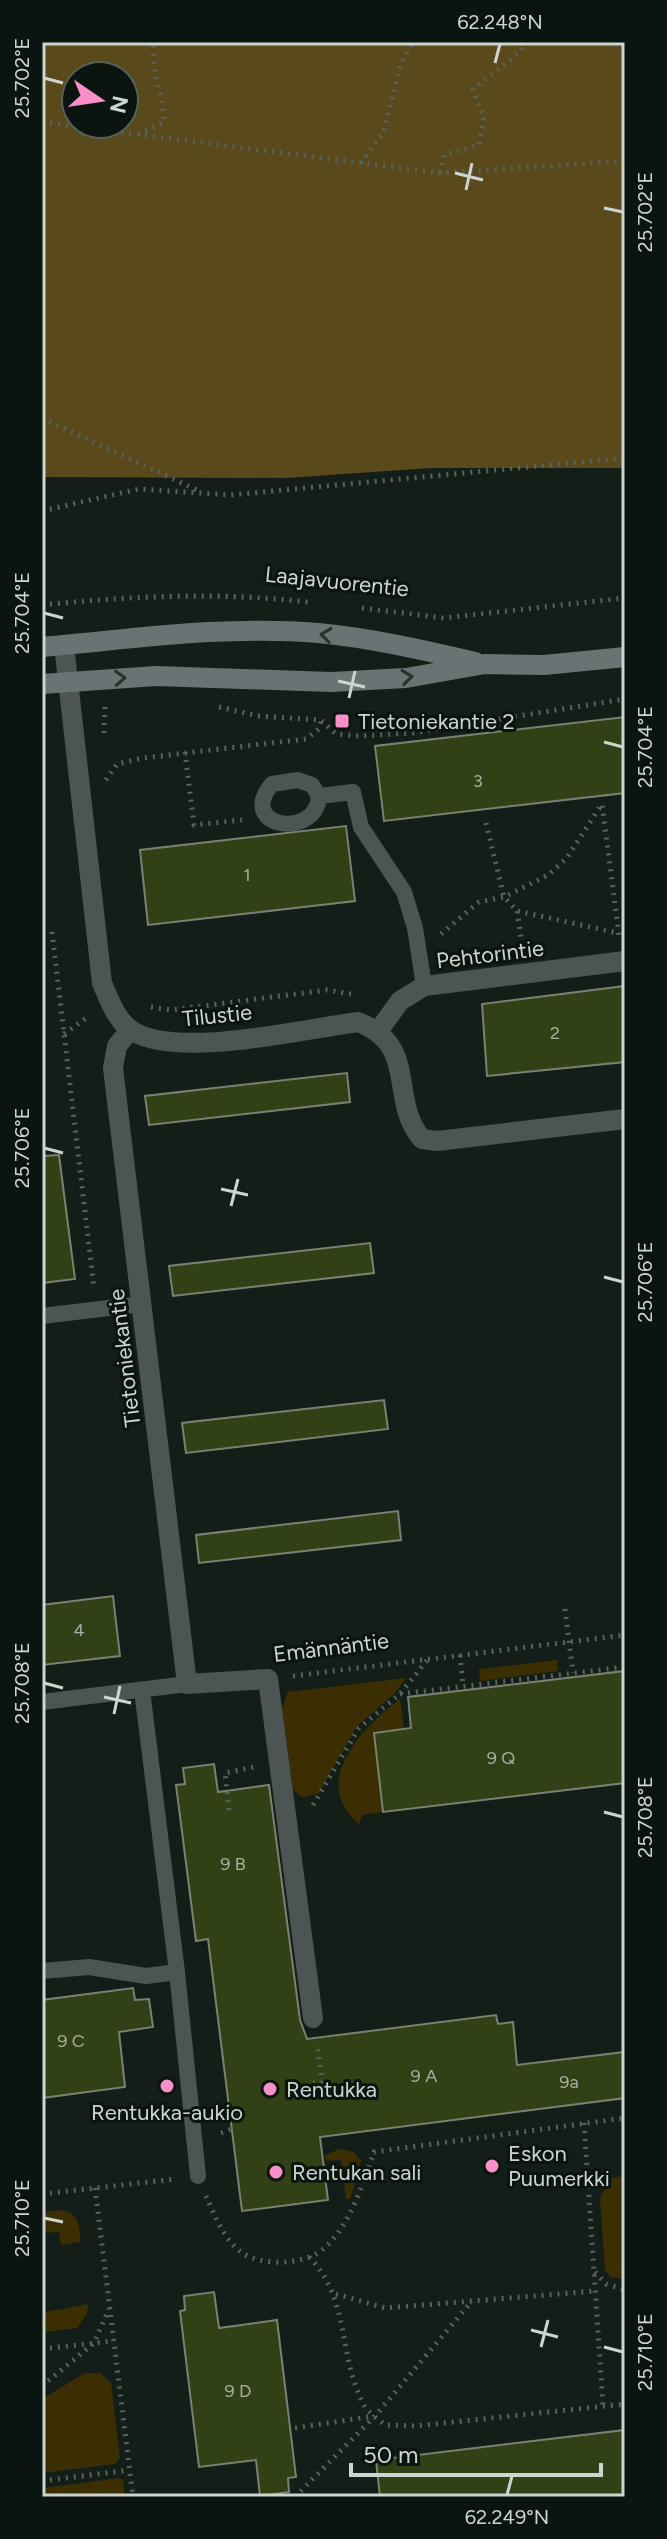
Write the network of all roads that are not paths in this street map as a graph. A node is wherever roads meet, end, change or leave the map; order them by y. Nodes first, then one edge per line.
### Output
1 (64, 645) junction
2 (42, 647) edge
3 (625, 657) edge
4 (485, 664) junction
5 (70, 681) junction
6 (42, 684) edge
7 (319, 796) junction
8 (624, 962) edge
9 (424, 986) junction
10 (130, 1030) junction
11 (379, 1030) junction
12 (625, 1119) edge
13 (142, 1304) junction
14 (42, 1316) edge
15 (187, 1684) junction
16 (142, 1690) junction
17 (42, 1702) edge
18 (42, 1971) edge
19 (177, 1972) junction
20 (313, 2018) road end
21 (198, 2176) road end

1 - 2 main road
4 -> 1 main road
1 - 5 street
3 - 4 main road
5 -> 4 main road
5 - 6 main road
5 - 10 street
7 - 7 lane
7 - 9 lane
8 - 9 street, Pehtorintie
9 - 11 street, Pehtorintie
10 - 11 street, Tilustie
10 - 13 street, Tietoniekantie
11 - 12 street
13 - 14 lane
13 - 15 street, Tietoniekantie
15 - 16 lane, Emännäntie
15 - 20 street, Emännäntie
16 - 17 lane, Emännäntie
16 - 19 lane
18 - 19 lane
19 - 21 lane

